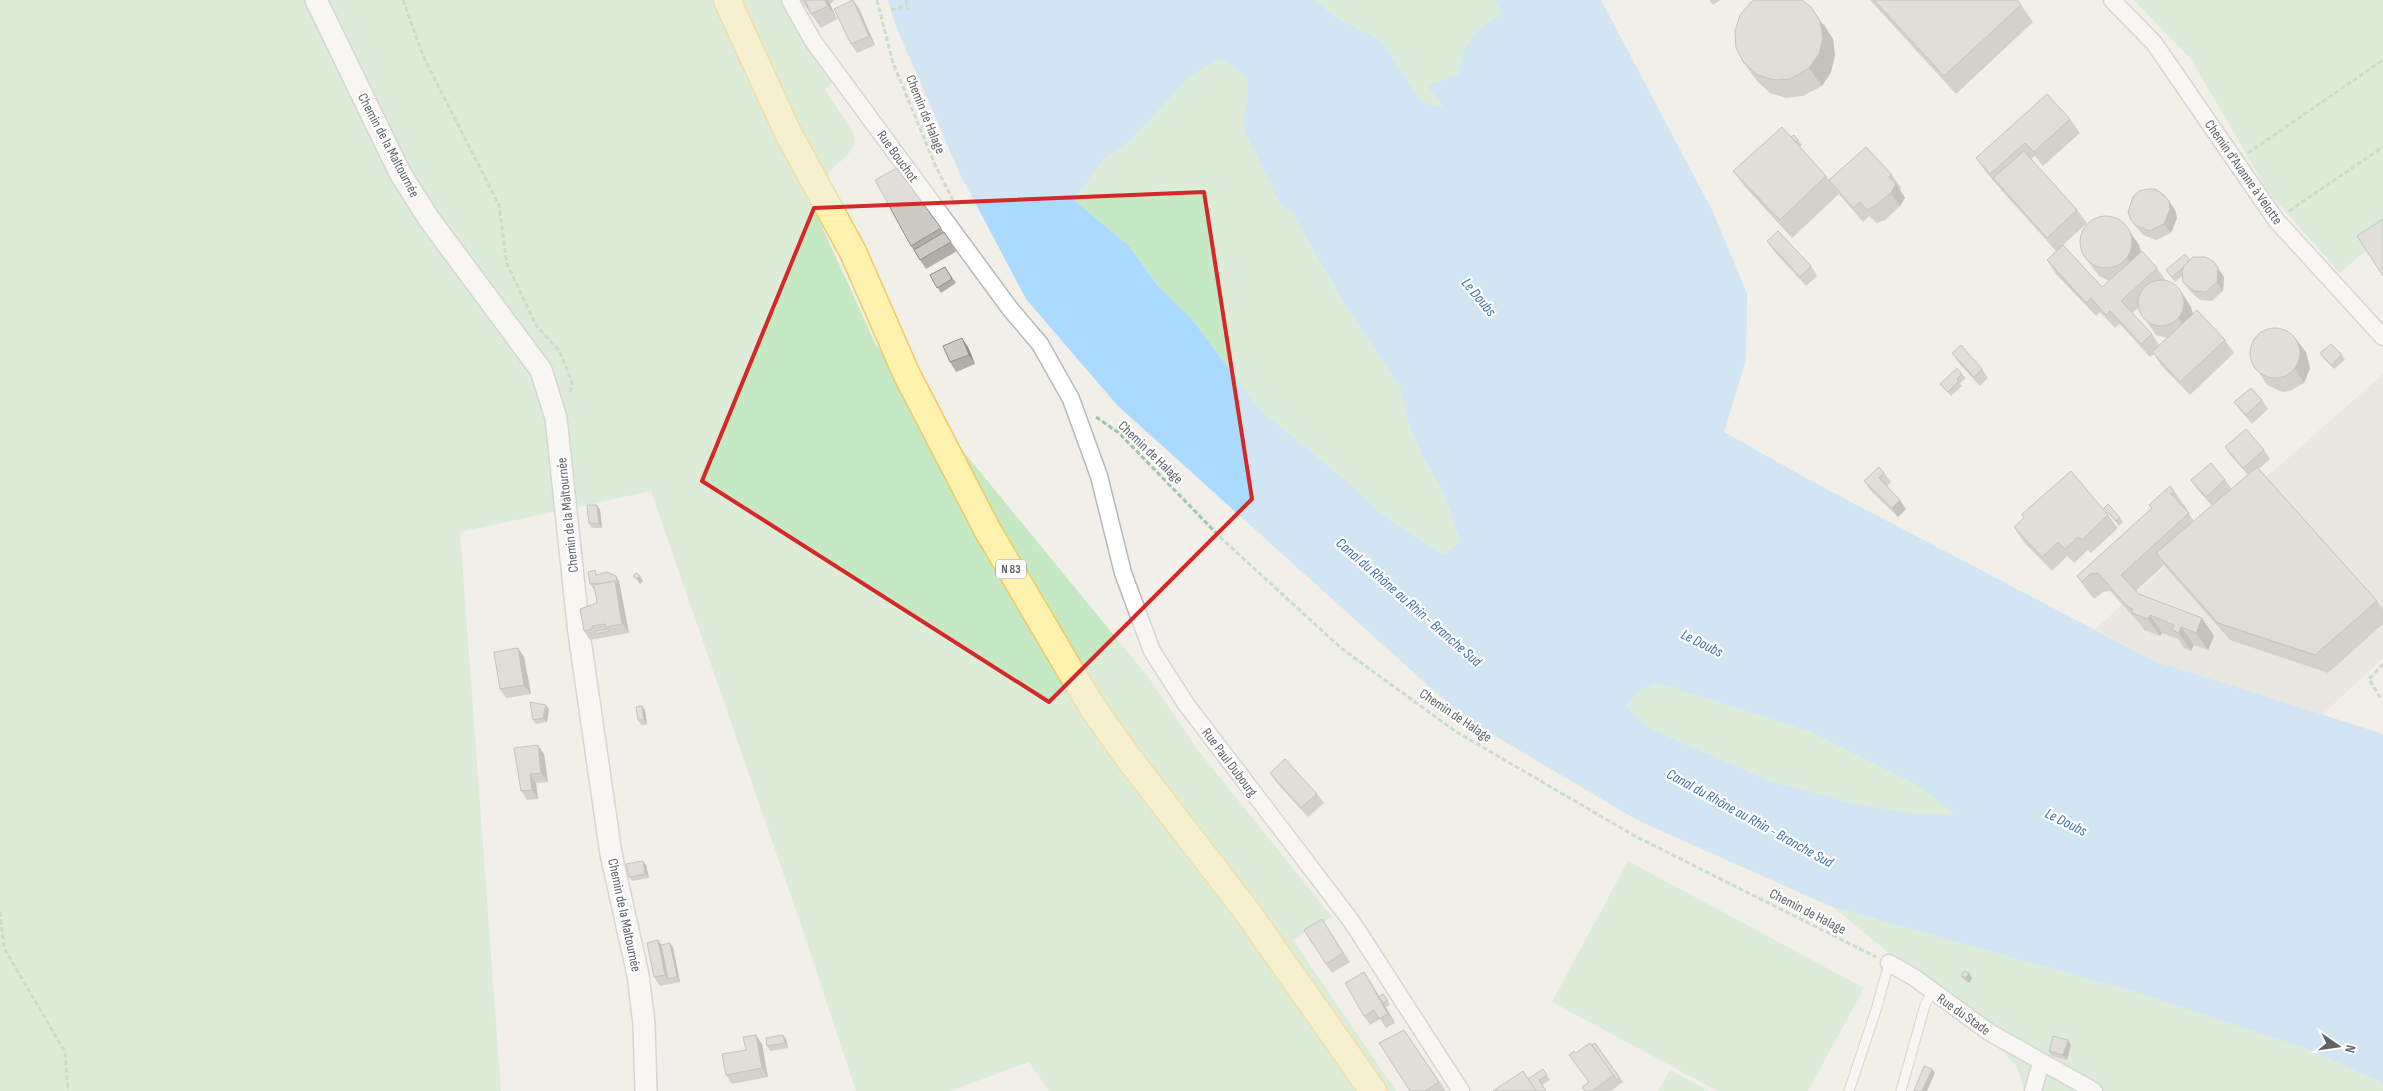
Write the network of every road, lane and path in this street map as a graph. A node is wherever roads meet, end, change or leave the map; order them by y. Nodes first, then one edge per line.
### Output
1 (316, 0) edge
2 (403, 0) edge
3 (727, 0) edge
4 (790, 0) edge
5 (877, 0) edge
6 (906, 0) edge
7 (2112, 0) edge
8 (891, 10) dead end
9 (2383, 60) edge
10 (2383, 147) edge
11 (2235, 161) junction
12 (953, 201) dead end
13 (2276, 220) junction
14 (2383, 337) edge
15 (1071, 399) junction
16 (556, 418) junction
17 (2383, 664) edge
18 (2383, 698) edge
19 (0, 912) edge
20 (1889, 963) junction
21 (1932, 992) junction
22 (2041, 1063) junction
23 (68, 1091) edge
24 (646, 1091) edge
25 (1373, 1091) edge
26 (1461, 1091) edge
27 (1849, 1091) edge
28 (1901, 1091) edge
29 (2032, 1091) edge
30 (2094, 1091) edge

1 - 16 street, Chemin de la Maltournée
2 - 16 path
3 - 25 main road, N 83
4 - 15 street, Rue Bouchot
5 - 12 path, Chemin de Halage
6 - 8 path
7 - 11 street, Chemin d'Avanne à Velotte
9 - 11 path
10 - 13 path
11 - 13 street, Chemin d'Avanne à Velotte
13 - 14 street, Chemin d'Avanne à Velotte
15 - 20 path, Chemin de Halage
15 - 26 street, Rue Paul Dubourg
16 - 24 street, Chemin de la Maltournée
17 - 18 path
19 - 23 path
20 - 21 street, Rue du Stade
20 - 27 lane
21 - 22 street, Rue du Stade
21 - 28 lane
22 - 29 street
22 - 30 street, Rue du Stade

